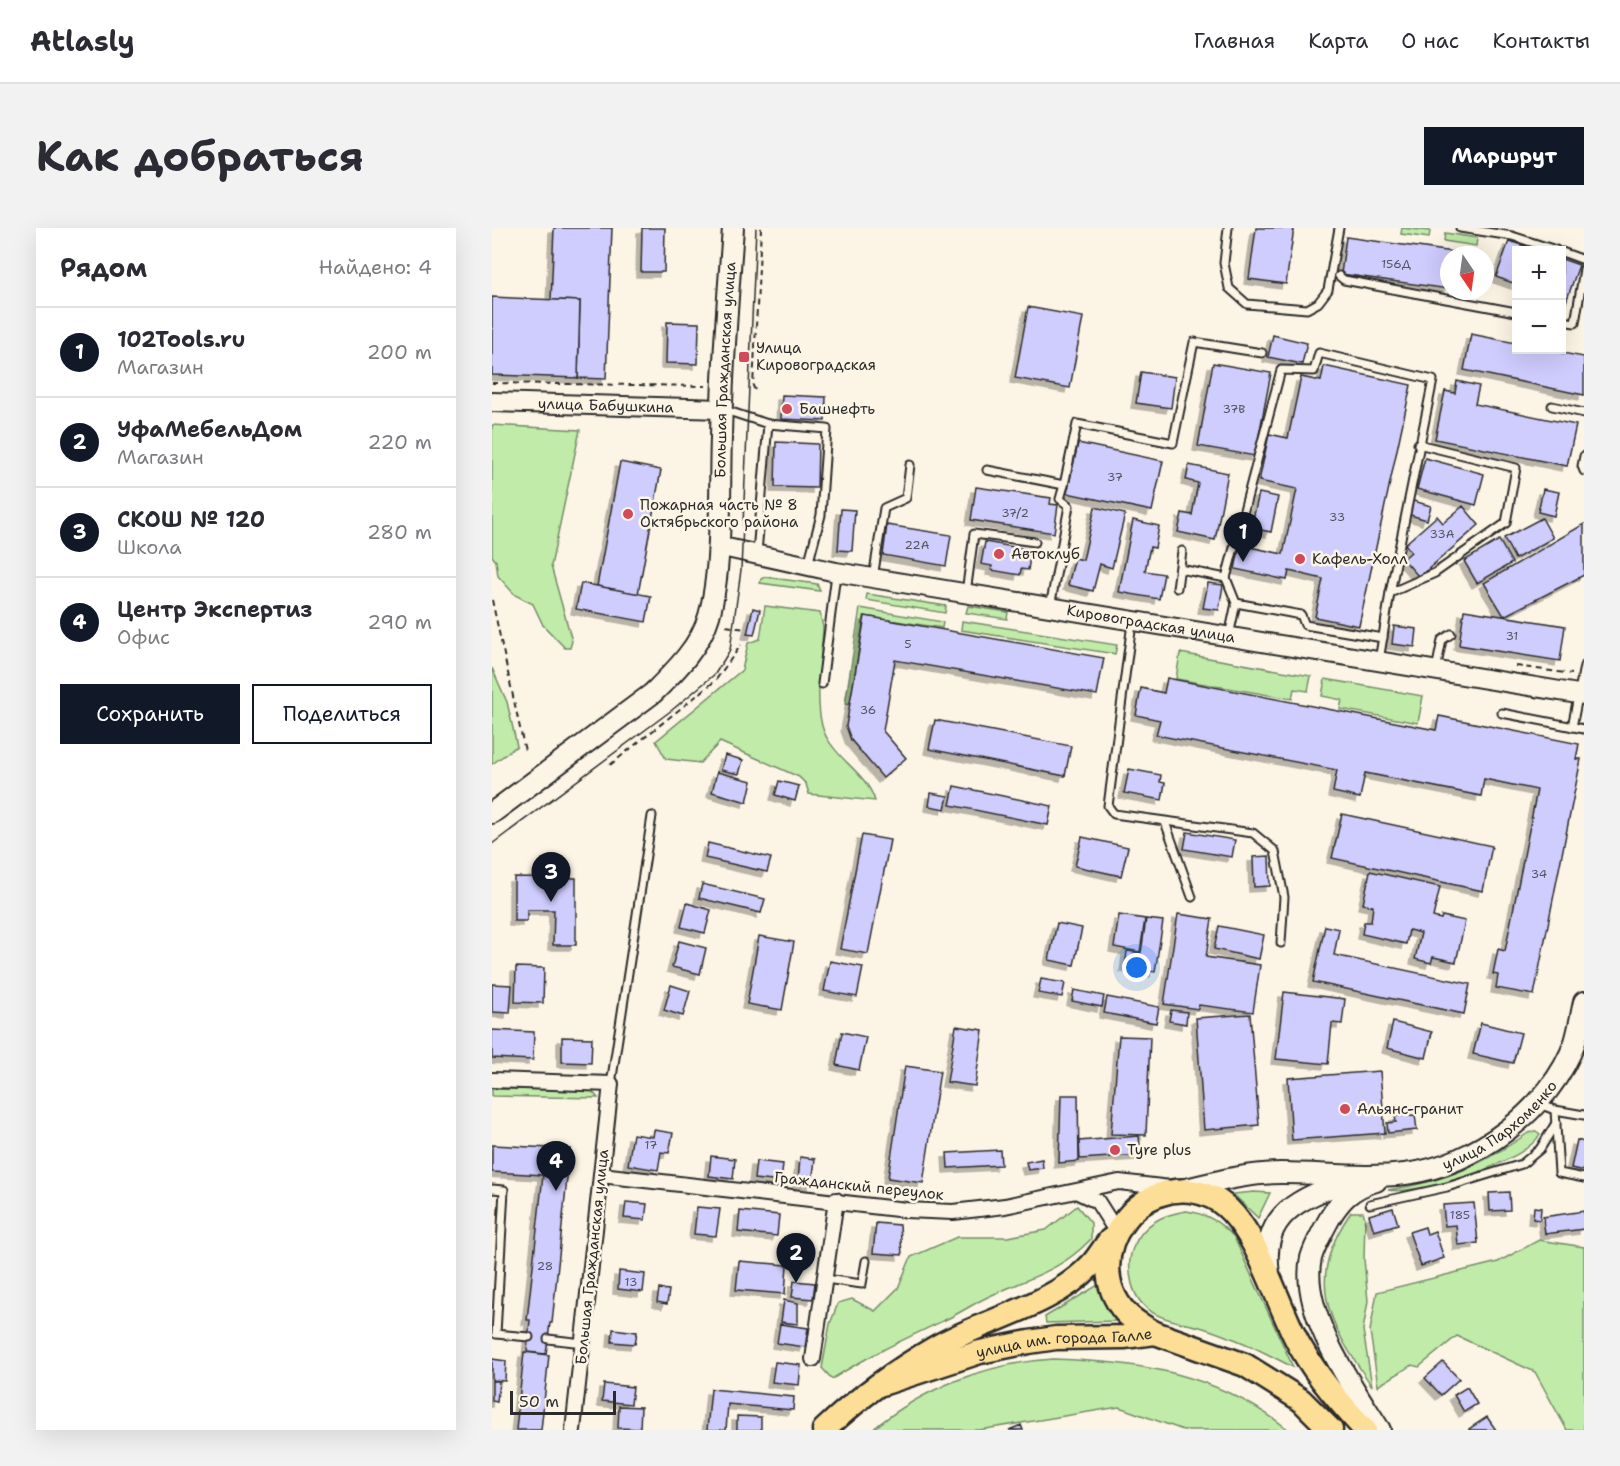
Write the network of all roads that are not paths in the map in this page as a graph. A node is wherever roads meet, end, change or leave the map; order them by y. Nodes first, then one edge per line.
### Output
1 (733, 228) edge
2 (1228, 228) edge
3 (1339, 228) edge
4 (1460, 228) edge
5 (1543, 246) edge
6 (1566, 253) edge
7 (1584, 260) edge
8 (1584, 269) edge
9 (1339, 276) dead end
10 (1512, 311) edge
11 (1566, 322) edge
12 (1262, 353) dead end
13 (492, 402) edge
14 (1552, 406) dead end
15 (721, 409) junction
16 (1584, 413) edge
17 (768, 424) junction
18 (1418, 444) junction
19 (1584, 456) edge
20 (910, 465) dead end
21 (987, 470) dead end
22 (1584, 471) edge
23 (1064, 485) junction
24 (1035, 542) dead end
25 (718, 546) junction
26 (1182, 551) dead end
27 (757, 555) junction
28 (808, 565) junction
29 (1180, 569) junction
30 (836, 572) junction
31 (873, 578) junction
32 (1226, 578) junction
33 (1177, 588) dead end
34 (966, 593) junction
35 (1390, 593) junction
36 (1236, 603) junction
37 (1050, 607) junction
38 (1132, 620) junction
39 (1451, 634) dead end
40 (1229, 636) junction
41 (1383, 638) junction
42 (1379, 661) junction
43 (1584, 666) edge
44 (1436, 670) junction
45 (822, 684) dead end
46 (1581, 694) edge
47 (1502, 713) dead end
48 (1572, 726) junction
49 (1584, 729) edge
50 (492, 813) edge
51 (652, 816) dead end
52 (1165, 822) junction
53 (1192, 897) dead end
54 (1281, 943) dead end
55 (1584, 1002) edge
56 (492, 1080) edge
57 (611, 1084) junction
58 (1546, 1106) junction
59 (1584, 1115) edge
60 (1556, 1123) junction
61 (1407, 1174) junction
62 (602, 1175) junction
63 (1359, 1177) junction
64 (1584, 1178) edge
65 (492, 1190) edge
66 (1182, 1190) junction
67 (1078, 1192) junction
68 (836, 1200) junction
69 (1370, 1204) dead end
70 (1116, 1231) junction
71 (866, 1261) dead end
72 (825, 1279) junction
73 (1271, 1287) junction
74 (1155, 1333) junction
75 (529, 1337) dead end
76 (548, 1339) dead end
77 (583, 1342) junction
78 (813, 1359) dead end
79 (882, 1384) junction
80 (573, 1430) edge
81 (824, 1430) edge
82 (1331, 1430) edge
83 (1365, 1430) edge
84 (1380, 1430) edge

1 - 15 main road, Большая Гражданская улица
2 - 3 lane
4 - 5 lane
6 - 7 lane
8 - 11 lane
9 - 10 lane
12 - 23 lane
13 - 15 street, улица Бабушкина
14 - 16 lane
15 - 17 lane
15 - 25 main road, Большая Гражданская улица
17 - 27 lane
17 - 28 lane
18 - 32 lane
18 - 35 lane
18 - 35 lane
19 - 22 lane
20 - 31 lane
21 - 23 lane
23 - 37 lane
24 - 34 lane
25 - 27 street, Кировоградская улица
25 - 50 main road, Большая Гражданская улица
26 - 29 lane
27 - 28 street, Кировоградская улица
28 - 30 street, Кировоградская улица
29 - 32 lane
29 - 33 lane
30 - 31 street, Кировоградская улица
30 - 45 lane
31 - 34 street, Кировоградская улица
32 - 36 lane
34 - 37 street, Кировоградская улица
35 - 41 lane
36 - 40 lane
36 - 41 lane
37 - 38 street, Кировоградская улица
38 - 40 street, Кировоградская улица
38 - 52 lane
39 - 44 lane
40 - 42 street, Кировоградская улица
41 - 42 lane
42 - 44 street, Кировоградская улица
43 - 46 lane
44 - 46 street, Кировоградская улица
46 - 48 lane
47 - 48 lane
48 - 49 lane
51 - 57 lane
52 - 53 lane
52 - 54 lane
55 - 58 main road, улица Пархоменко
56 - 57 street
57 - 62 street, Большая Гражданская улица
58 - 59 lane
58 - 60 lane
58 - 61 main road, улица Пархоменко
60 - 64 lane
60 - 69 lane
61 - 63 main road, улица Пархоменко
61 - 84 main road
62 - 68 street, Гражданский переулок
62 - 77 street, Большая Гражданская улица
63 - 66 main road, улица Пархоменко
63 - 73 main road, улица Пархоменко
65 - 75 lane
66 - 67 street, Гражданский переулок
66 - 70 main road, улица им. города Галле
66 - 73 main road
67 - 68 street, Гражданский переулок
67 - 70 street
68 - 72 street
70 - 74 main road
70 - 79 main road, улица им. города Галле
71 - 72 lane
72 - 78 street
73 - 83 main road
74 - 79 main road, улица им. города Галле
74 - 82 main road, улица им. города Галле
76 - 77 lane
77 - 80 street, Большая Гражданская улица
79 - 81 main road, улица им. города Галле

